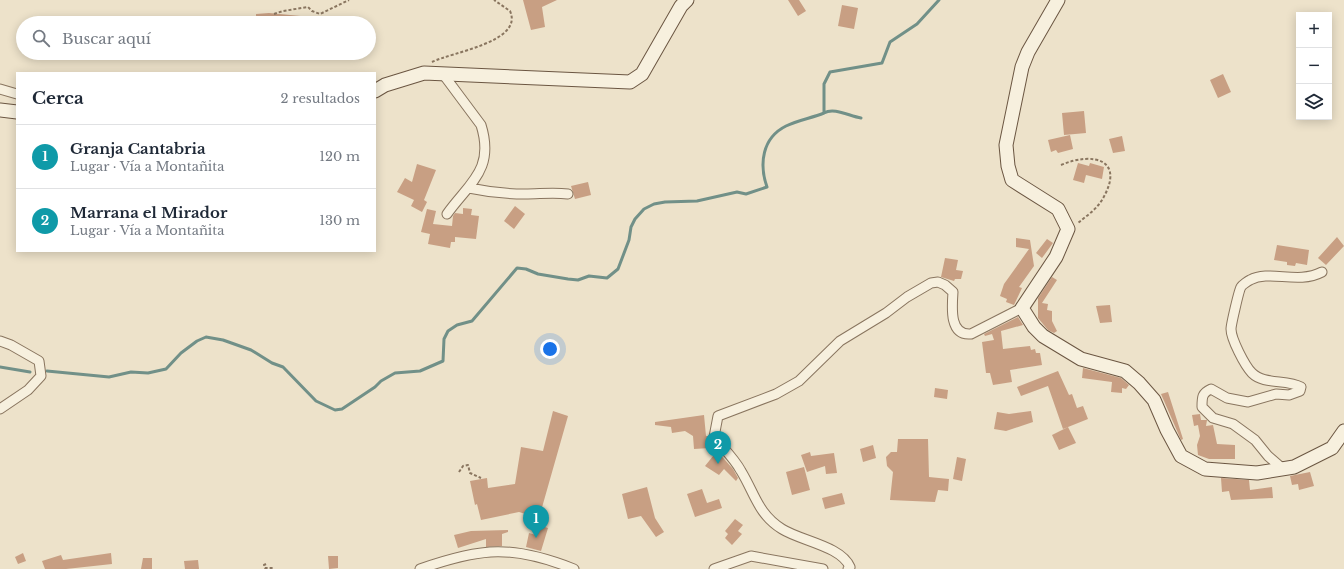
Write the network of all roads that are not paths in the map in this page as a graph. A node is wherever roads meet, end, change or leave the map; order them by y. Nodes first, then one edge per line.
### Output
1 (687, 0) edge
2 (1058, 0) edge
3 (443, 74) junction
4 (0, 89) edge
5 (376, 90) edge
6 (16, 94) edge
7 (0, 110) edge
8 (16, 112) edge
9 (469, 188) junction
10 (568, 194) dead end
11 (447, 214) dead end
12 (1322, 272) dead end
13 (1022, 308) junction
14 (0, 341) edge
15 (0, 409) edge
16 (1344, 431) edge
17 (1283, 469) junction
18 (850, 568) edge
19 (420, 569) edge
20 (574, 569) edge
21 (715, 569) edge
22 (823, 569) edge

1 - 3 street
2 - 13 street
3 - 5 street
3 - 9 street
4 - 6 street
7 - 8 street
9 - 10 street
9 - 11 street
12 - 17 street
13 - 17 street
13 - 18 street
14 - 15 street
16 - 17 street
19 - 20 street
21 - 22 street

